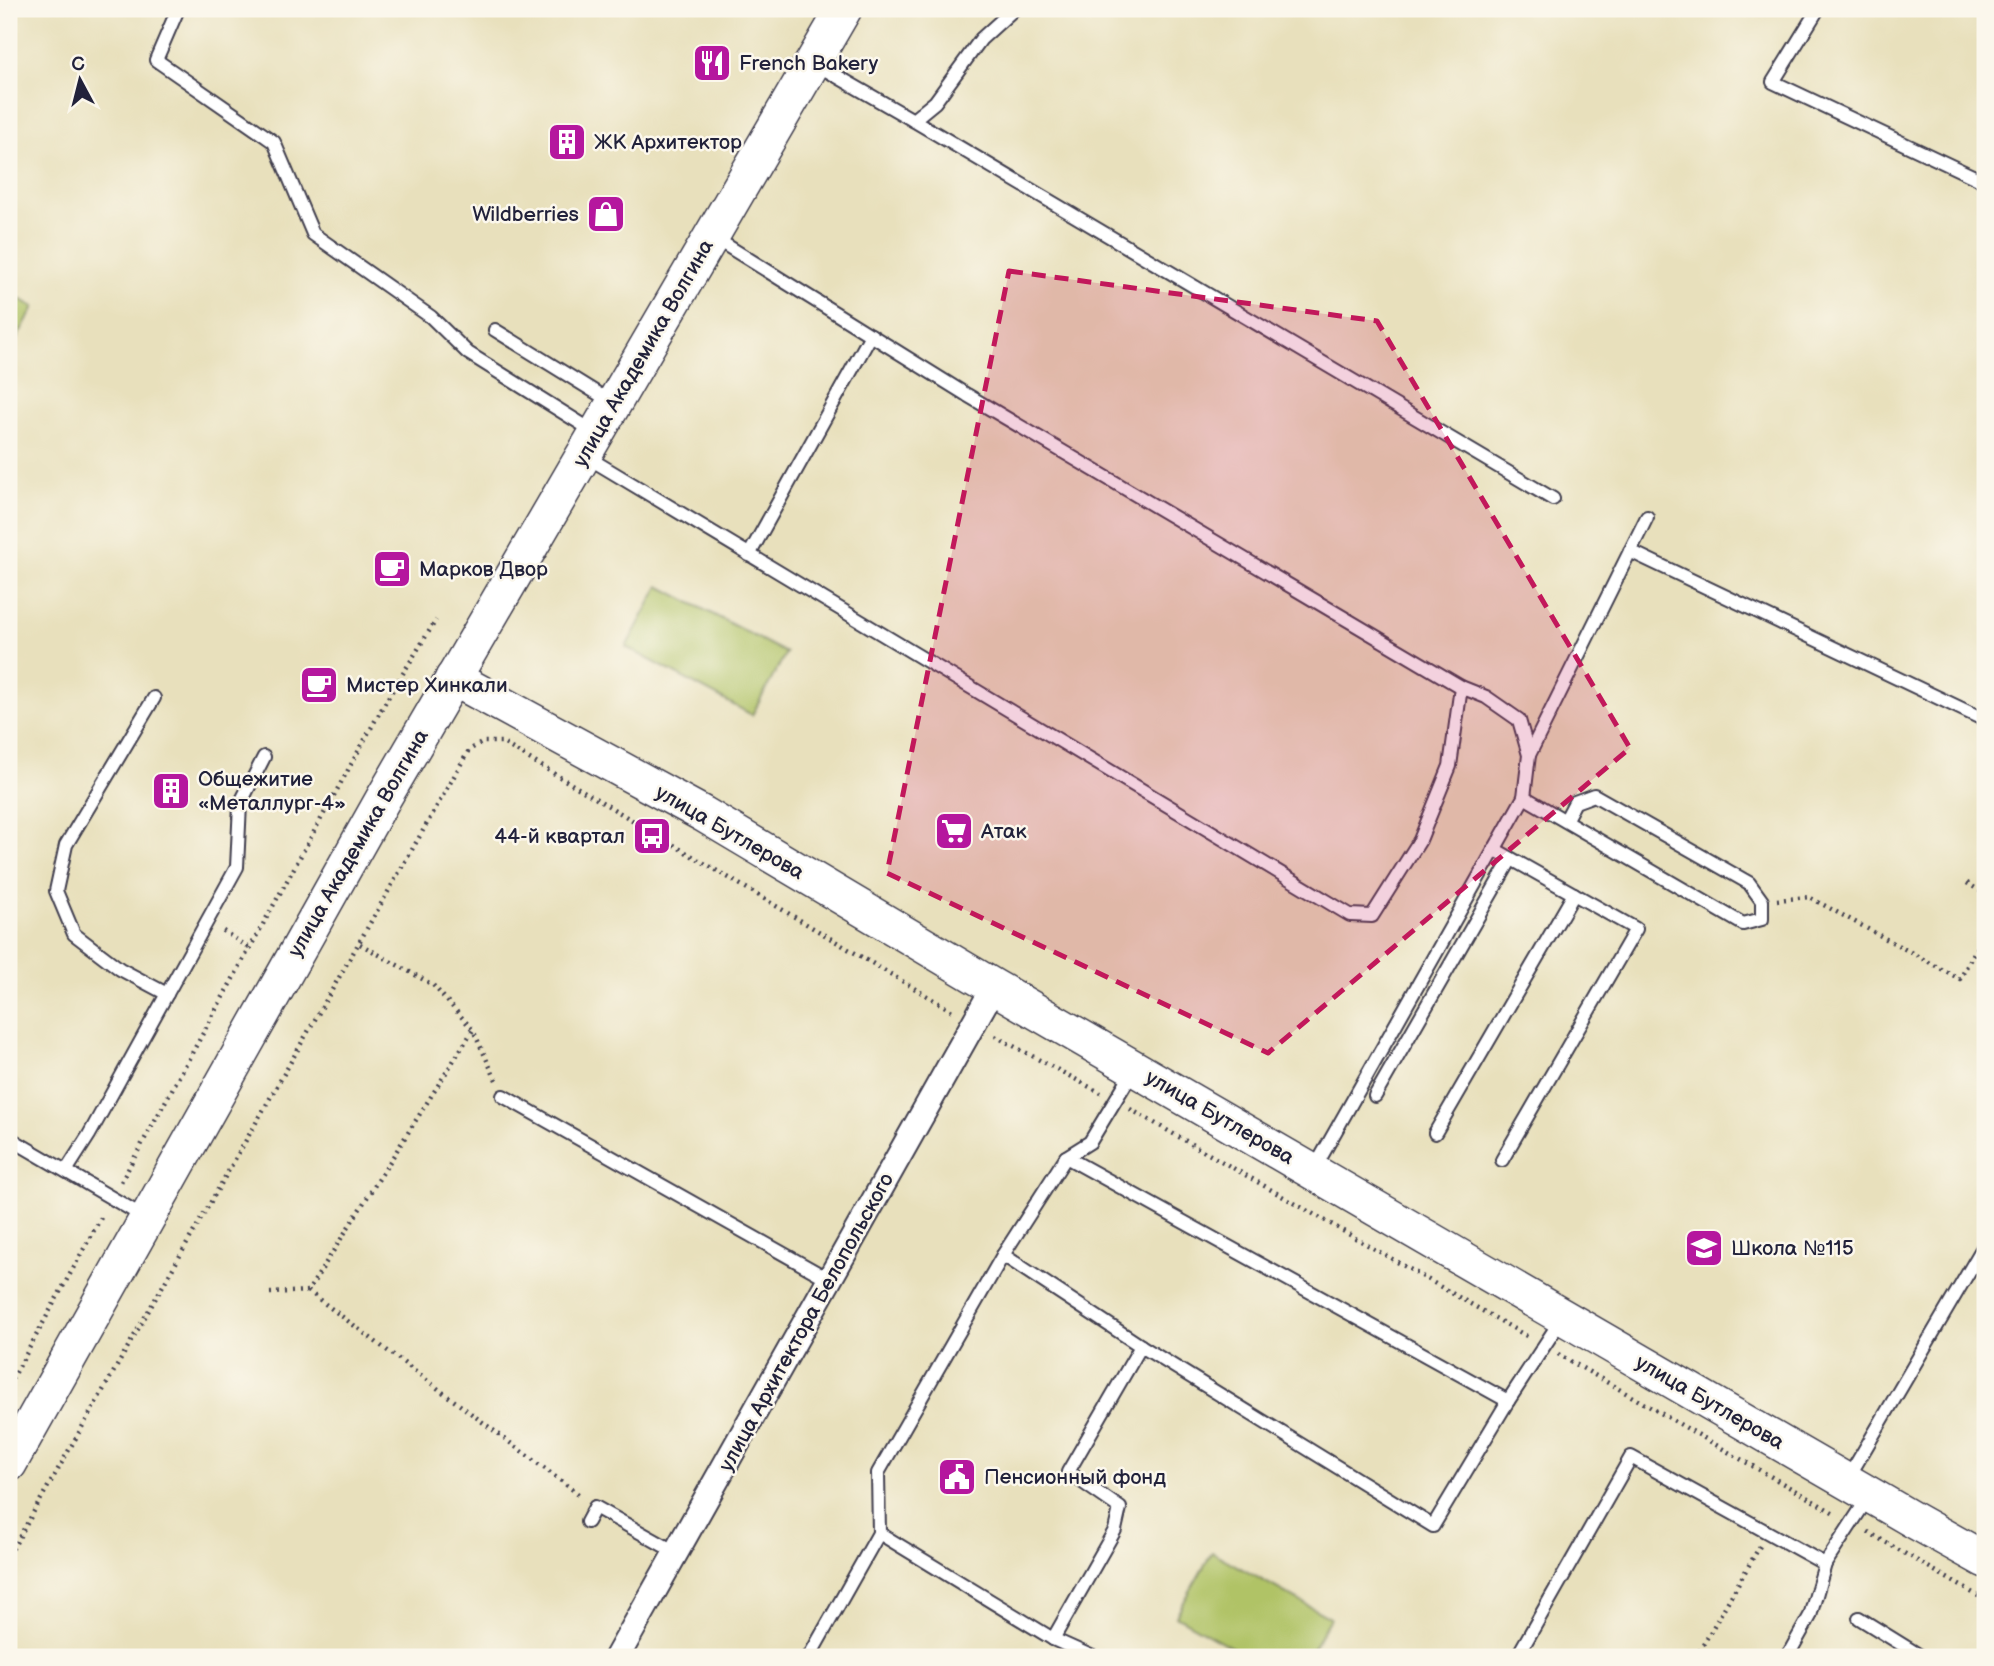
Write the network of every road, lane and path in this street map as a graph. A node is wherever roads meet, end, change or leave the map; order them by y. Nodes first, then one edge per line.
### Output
1 (178, 9) edge
2 (844, 9) edge
3 (1014, 9) edge
4 (1818, 9) edge
5 (812, 62) junction
6 (913, 120) junction
7 (1985, 182) edge
8 (711, 236) junction
9 (495, 330) dead end
10 (871, 335) junction
11 (614, 403) junction
12 (590, 444) junction
13 (1553, 499) dead end
14 (1647, 517) dead end
15 (1630, 551) junction
16 (749, 555) junction
17 (436, 620) dead end
18 (453, 678) junction
19 (1461, 687) junction
20 (154, 698) dead end
21 (1985, 720) edge
22 (1529, 755) junction
23 (264, 757) dead end
24 (1524, 797) junction
25 (1566, 821) junction
26 (1494, 849) junction
27 (1511, 859) junction
28 (1967, 883) dead end
29 (1574, 894) junction
30 (1985, 894) edge
31 (1762, 901) junction
32 (207, 921) junction
33 (1985, 932) edge
34 (360, 944) junction
35 (250, 948) junction
36 (994, 987) junction
37 (167, 994) junction
38 (974, 1024) junction
39 (473, 1030) junction
40 (1135, 1068) junction
41 (503, 1096) joint
42 (1375, 1097) dead end
43 (1114, 1100) junction
44 (1435, 1133) dead end
45 (9, 1138) edge
46 (1066, 1157) junction
47 (1502, 1160) dead end
48 (66, 1171) junction
49 (1312, 1171) junction
50 (112, 1197) junction
51 (147, 1218) junction
52 (1985, 1244) edge
53 (1003, 1255) junction
54 (830, 1280) junction
55 (308, 1291) junction
56 (270, 1293) dead end
57 (1563, 1316) junction
58 (1141, 1346) junction
59 (1544, 1346) junction
60 (9, 1385) edge
61 (1508, 1401) junction
62 (9, 1464) edge
63 (1856, 1500) junction
64 (596, 1507) junction
65 (587, 1522) dead end
66 (879, 1533) junction
67 (1768, 1534) junction
68 (677, 1553) junction
69 (9, 1555) edge
70 (1985, 1560) edge
71 (1825, 1564) junction
72 (1985, 1600) edge
73 (1859, 1618) dead end
74 (1053, 1639) junction
75 (617, 1657) edge
76 (809, 1657) edge
77 (1093, 1657) edge
78 (1517, 1657) edge
79 (1696, 1657) edge
80 (1787, 1657) edge
81 (1922, 1657) edge

1 - 12 lane
2 - 5 street, улица Академика Волгина
3 - 6 lane
4 - 7 lane
5 - 6 lane
5 - 8 street, улица Академика Волгина
6 - 13 lane
8 - 10 lane
8 - 11 street, улица Академика Волгина
9 - 11 lane
10 - 16 lane
10 - 19 lane
11 - 12 street, улица Академика Волгина
12 - 16 lane
12 - 18 street, улица Академика Волгина
14 - 15 lane
15 - 21 lane
15 - 22 lane
16 - 19 lane
17 - 35 path
18 - 36 street, улица Бутлерова
18 - 51 street, улица Академика Волгина
19 - 22 lane
20 - 37 lane
22 - 24 lane
23 - 32 lane
24 - 25 lane
24 - 26 lane
25 - 31 lane
25 - 31 lane
26 - 27 lane
26 - 49 lane
27 - 29 lane
27 - 42 lane
28 - 30 path
29 - 44 lane
29 - 47 lane
31 - 33 path
32 - 35 path
32 - 37 lane
34 - 38 path
34 - 39 path
34 - 69 path
35 - 50 path
36 - 38 street, улица Архитектора Белопольского
36 - 40 street, улица Бутлерова
37 - 48 lane
38 - 43 path
38 - 54 street, улица Архитектора Белопольского
39 - 41 path
39 - 55 path
40 - 43 lane
40 - 49 street, улица Бутлерова
41 - 54 lane
43 - 46 lane
43 - 59 path
45 - 48 lane
46 - 53 lane
46 - 61 lane
48 - 50 lane
49 - 57 street, улица Бутлерова
50 - 51 lane
50 - 60 path
51 - 62 street, улица Академика Волгина
52 - 63 lane
53 - 58 lane
53 - 66 lane
54 - 68 street, улица Архитектора Белопольского
55 - 56 path
55 - 64 path
57 - 59 lane
57 - 63 street, улица Бутлерова
58 - 61 lane
58 - 74 lane
59 - 61 lane
59 - 63 path
63 - 70 street, улица Бутлерова
63 - 71 lane
63 - 72 path
64 - 65 lane
64 - 68 lane
66 - 74 lane
66 - 76 lane
67 - 71 lane
67 - 78 lane
67 - 79 path
68 - 75 street, улица Архитектора Белопольского
71 - 80 lane
73 - 81 lane
74 - 77 lane

